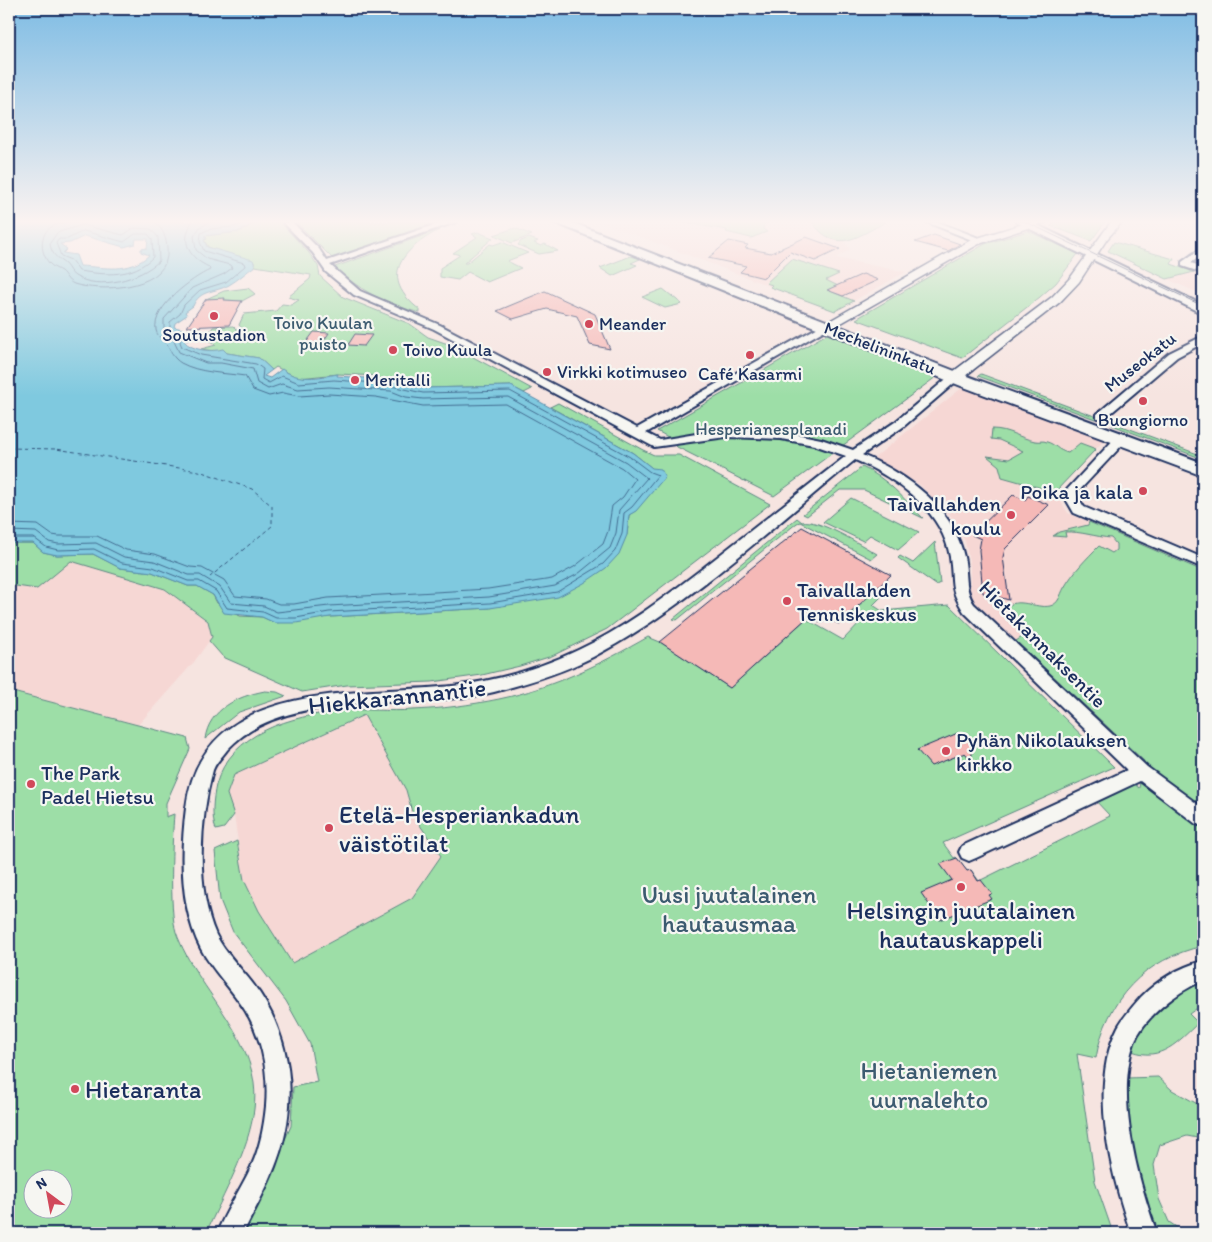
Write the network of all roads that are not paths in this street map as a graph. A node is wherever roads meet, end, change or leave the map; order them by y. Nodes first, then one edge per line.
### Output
1 (339, 280) edge
2 (716, 280) edge
3 (729, 280) edge
4 (909, 280) edge
5 (1071, 280) edge
6 (1139, 280) edge
7 (1150, 280) edge
8 (1203, 300) edge
9 (1203, 310) edge
10 (832, 323) junction
11 (1203, 339) edge
12 (961, 372) junction
13 (1101, 416) junction
14 (636, 434) junction
15 (1121, 439) junction
16 (1203, 453) edge
17 (854, 454) junction
18 (1203, 470) edge
19 (1203, 563) edge
20 (1141, 772) junction
21 (1203, 818) edge
22 (969, 852) dead end
23 (1203, 971) edge
24 (230, 1233) edge
25 (1144, 1233) edge

1 - 14 street, Hietakannaksentie
2 - 10 main road, Mechelininkatu
3 - 10 main road, Mechelininkatu
4 - 10 street
5 - 12 street
6 - 9 main road
7 - 8 main road
10 - 12 main road, Mechelininkatu
10 - 14 street
11 - 13 street, Museokatu
12 - 13 main road, Mechelininkatu
12 - 15 main road, Mechelininkatu
12 - 17 street, Hiekkarannantie
13 - 16 main road, Mechelininkatu
14 - 17 street, Hietakannaksentie
15 - 18 main road, Mechelininkatu
15 - 19 street
17 - 20 street, Hietakannaksentie
17 - 24 street, Hiekkarannantie
20 - 21 street, Hietakannaksentie
20 - 22 street
23 - 25 street

